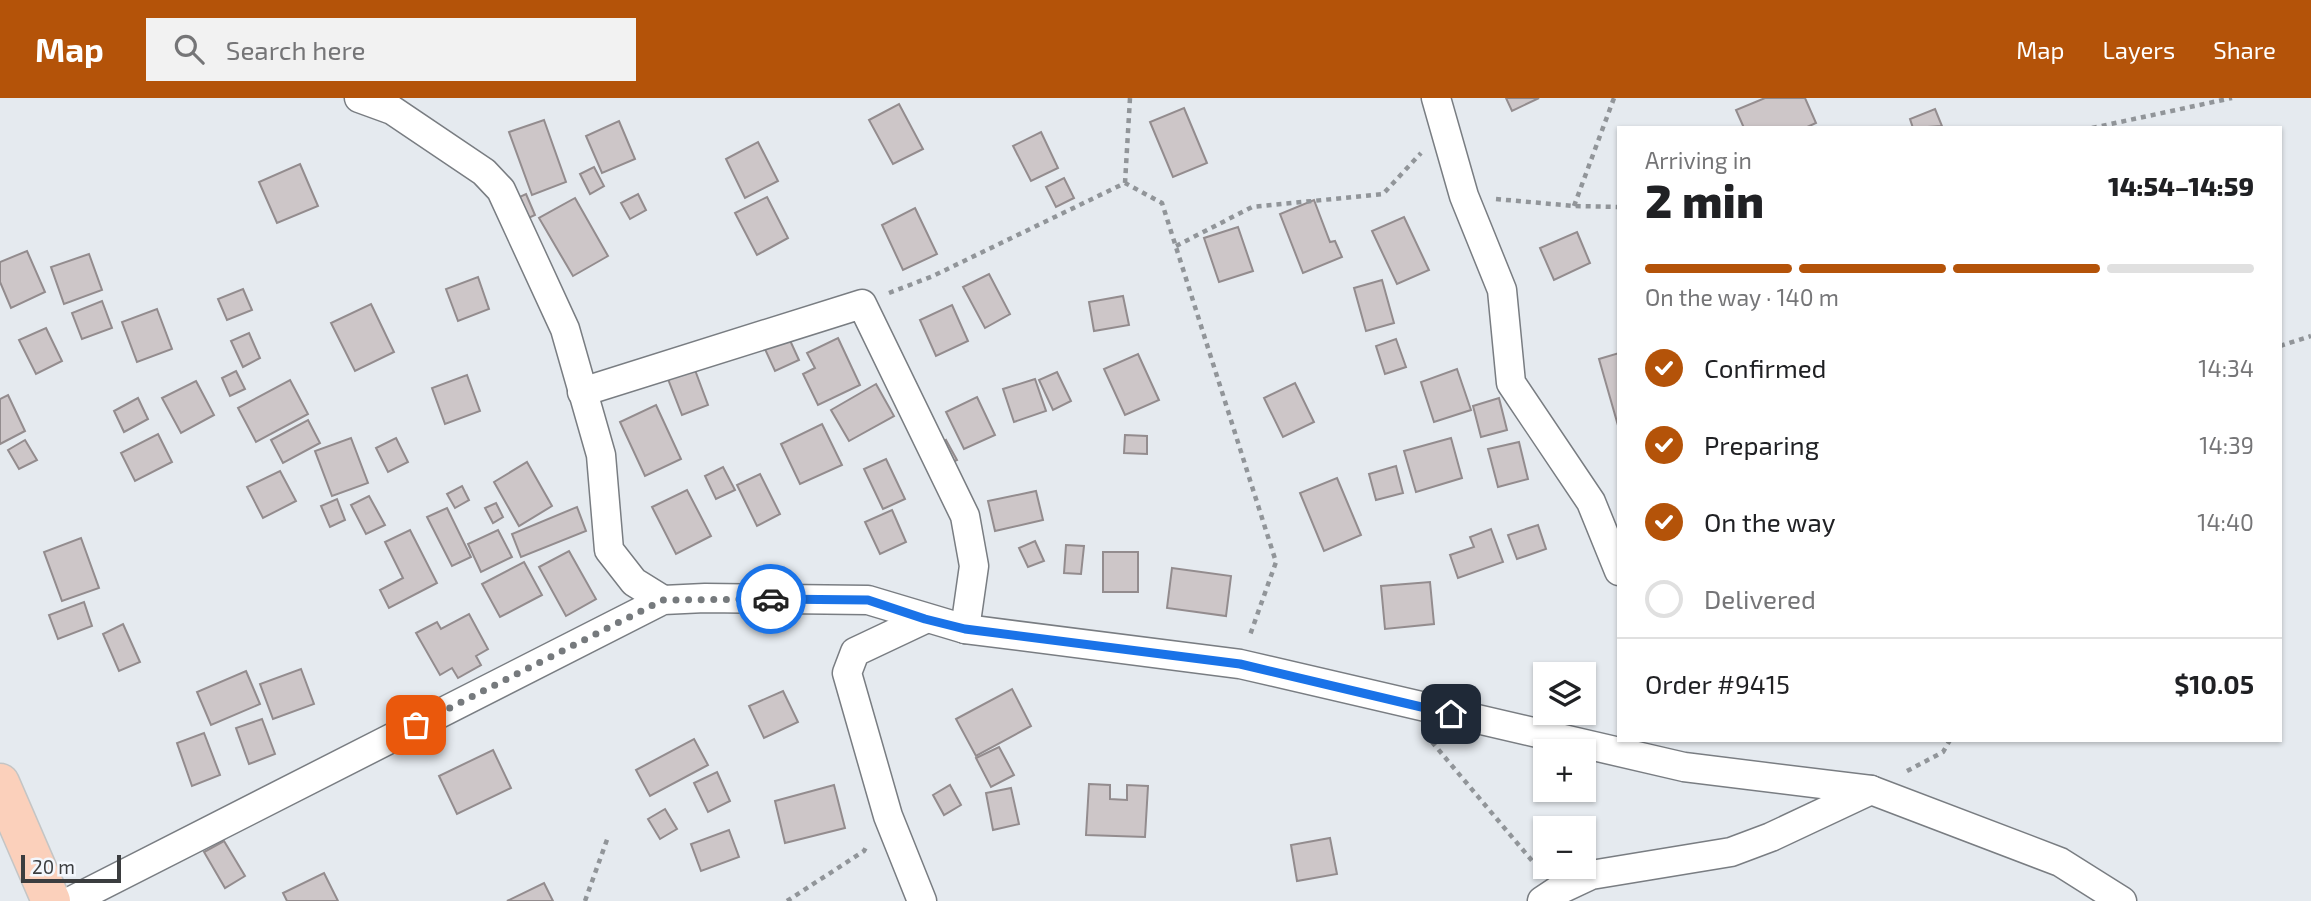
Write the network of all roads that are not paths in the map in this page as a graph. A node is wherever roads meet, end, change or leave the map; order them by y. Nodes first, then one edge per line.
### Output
1 (359, 98) edge
2 (1436, 98) edge
3 (582, 392) junction
4 (1617, 566) edge
5 (663, 600) junction
6 (925, 619) junction
7 (965, 629) junction
8 (1677, 742) edge
9 (1684, 767) junction
10 (0, 783) edge
11 (1871, 790) junction
12 (1550, 896) edge
13 (51, 901) edge
14 (71, 901) edge
15 (922, 901) edge
16 (2121, 901) edge

1 - 3 street
2 - 4 street
3 - 5 street
3 - 7 street
5 - 6 street
5 - 14 street
6 - 7 street
6 - 15 street
7 - 9 street
8 - 9 street
9 - 11 street
10 - 13 main road
11 - 12 street
11 - 16 street

